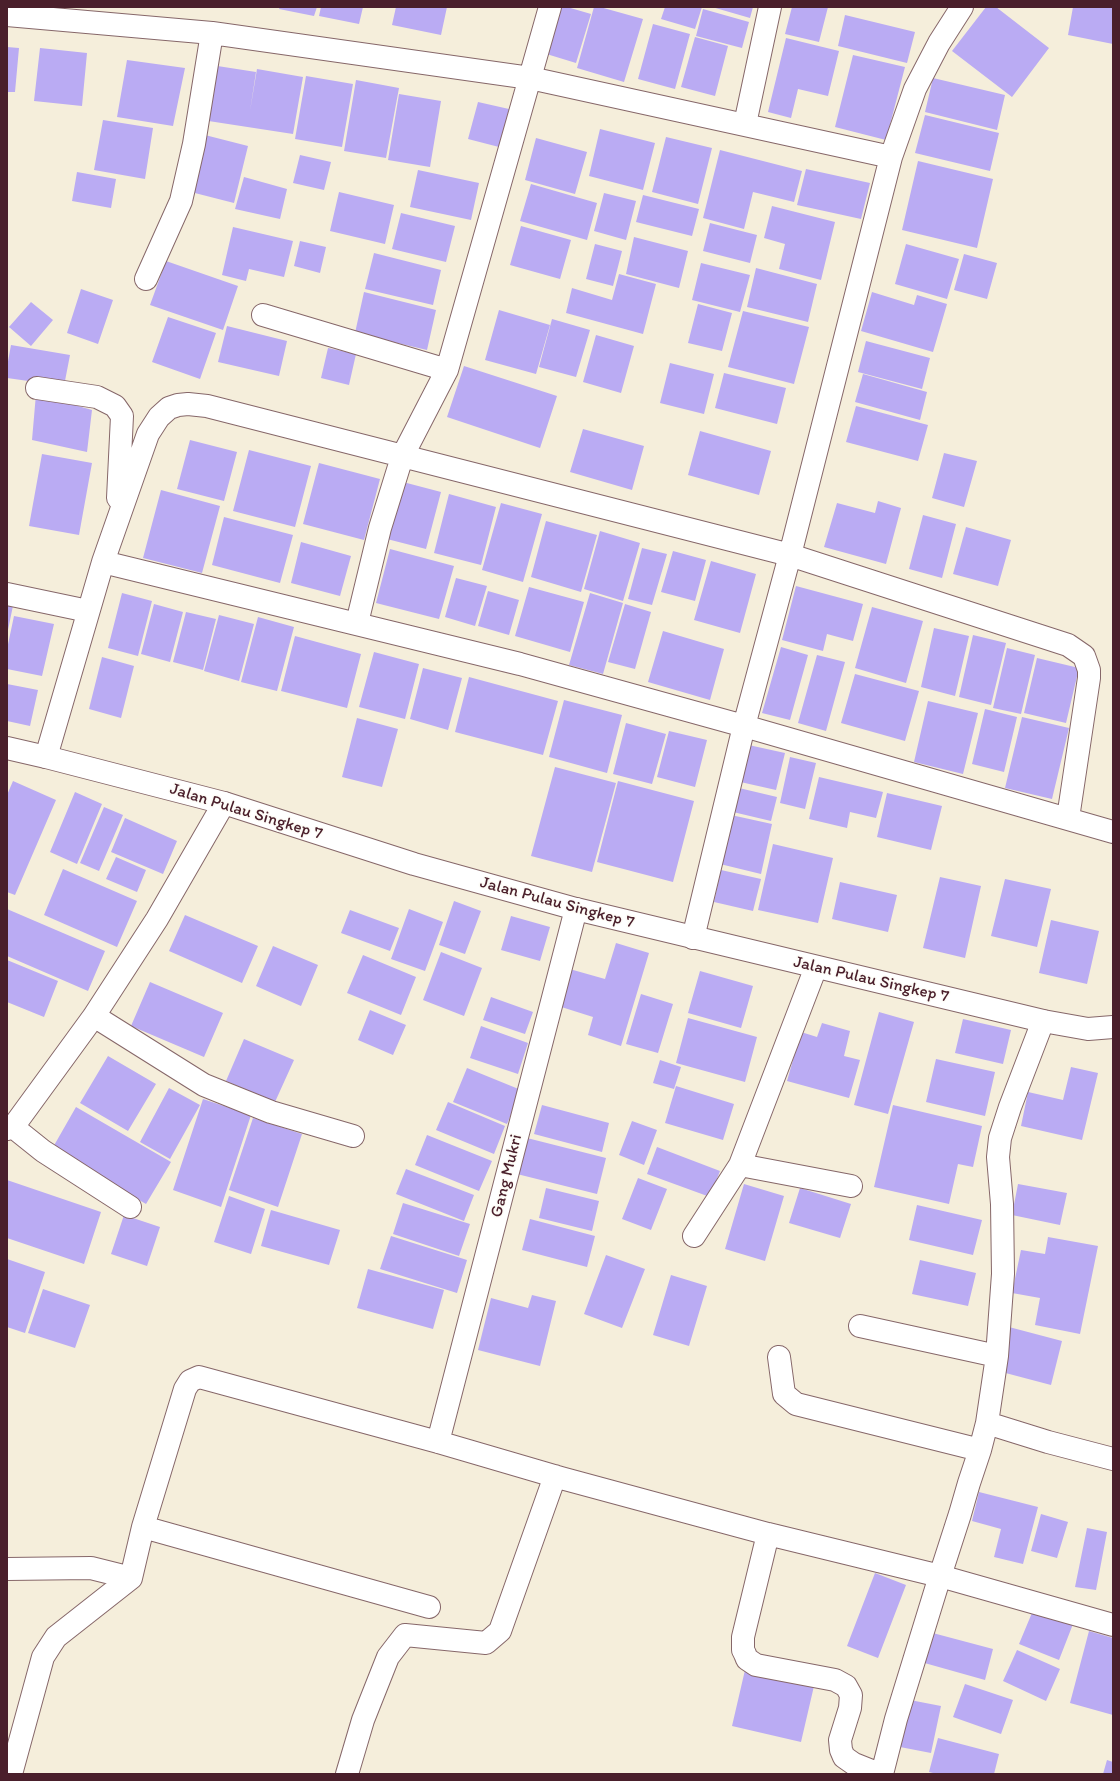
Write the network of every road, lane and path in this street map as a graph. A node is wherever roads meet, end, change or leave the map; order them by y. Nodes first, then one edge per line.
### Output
1 (550, 7) edge
2 (770, 7) edge
3 (962, 7) edge
4 (7, 15) edge
5 (212, 33) junction
6 (530, 78) junction
7 (745, 124) junction
8 (891, 157) junction
9 (146, 278) dead end
10 (263, 315) dead end
11 (447, 370) junction
12 (37, 388) dead end
13 (402, 457) junction
14 (116, 525) junction
15 (790, 555) junction
16 (103, 562) junction
17 (7, 594) edge
18 (88, 611) junction
19 (357, 624) junction
20 (744, 726) junction
21 (7, 748) edge
22 (46, 756) junction
23 (224, 803) junction
24 (1068, 818) junction
25 (1113, 832) edge
26 (576, 909) junction
27 (693, 938) junction
28 (816, 967) junction
29 (94, 1016) junction
30 (1043, 1021) junction
31 (1113, 1027) edge
32 (10, 1128) edge
33 (353, 1136) dead end
34 (740, 1164) junction
35 (851, 1186) dead end
36 (130, 1207) dead end
37 (694, 1236) dead end
38 (860, 1326) dead end
39 (997, 1356) junction
40 (779, 1357) dead end
41 (987, 1423) junction
42 (438, 1442) junction
43 (980, 1450) junction
44 (1113, 1459) edge
45 (555, 1476) junction
46 (143, 1527) junction
47 (768, 1534) junction
48 (7, 1569) edge
49 (940, 1576) junction
50 (131, 1578) junction
51 (429, 1607) dead end
52 (1113, 1625) edge
53 (11, 1774) edge
54 (347, 1774) edge
55 (880, 1774) edge

1 - 6 street
2 - 7 street
3 - 8 street
4 - 5 street
5 - 6 street
5 - 9 street
6 - 7 street
6 - 11 street
7 - 8 street
8 - 15 street
10 - 11 street
11 - 13 street
12 - 14 street
13 - 14 street
13 - 15 street
13 - 19 street
14 - 16 street
15 - 20 street
15 - 24 street
16 - 18 street
16 - 19 street
17 - 18 street
18 - 22 street
19 - 20 street
20 - 24 street
20 - 27 street
21 - 22 street, Jalan Pulau Singkep 7
22 - 23 street, Jalan Pulau Singkep 7
23 - 26 street, Jalan Pulau Singkep 7
23 - 29 street
24 - 25 street
26 - 27 street, Jalan Pulau Singkep 7
26 - 42 street, Gang Mukri
27 - 28 street, Jalan Pulau Singkep 7
28 - 30 street, Jalan Pulau Singkep 7
28 - 34 street
29 - 32 street
29 - 33 street
30 - 31 street, Jalan Pulau Singkep 7
30 - 39 street
32 - 36 street
34 - 35 street
34 - 37 street
38 - 39 street
39 - 41 street
40 - 43 street
41 - 43 street
41 - 44 street
42 - 45 street
42 - 46 street
43 - 49 street
45 - 47 street
45 - 54 street
46 - 50 street
46 - 51 street
47 - 49 street
47 - 55 street
48 - 50 street
49 - 52 street
49 - 55 street
50 - 53 street

